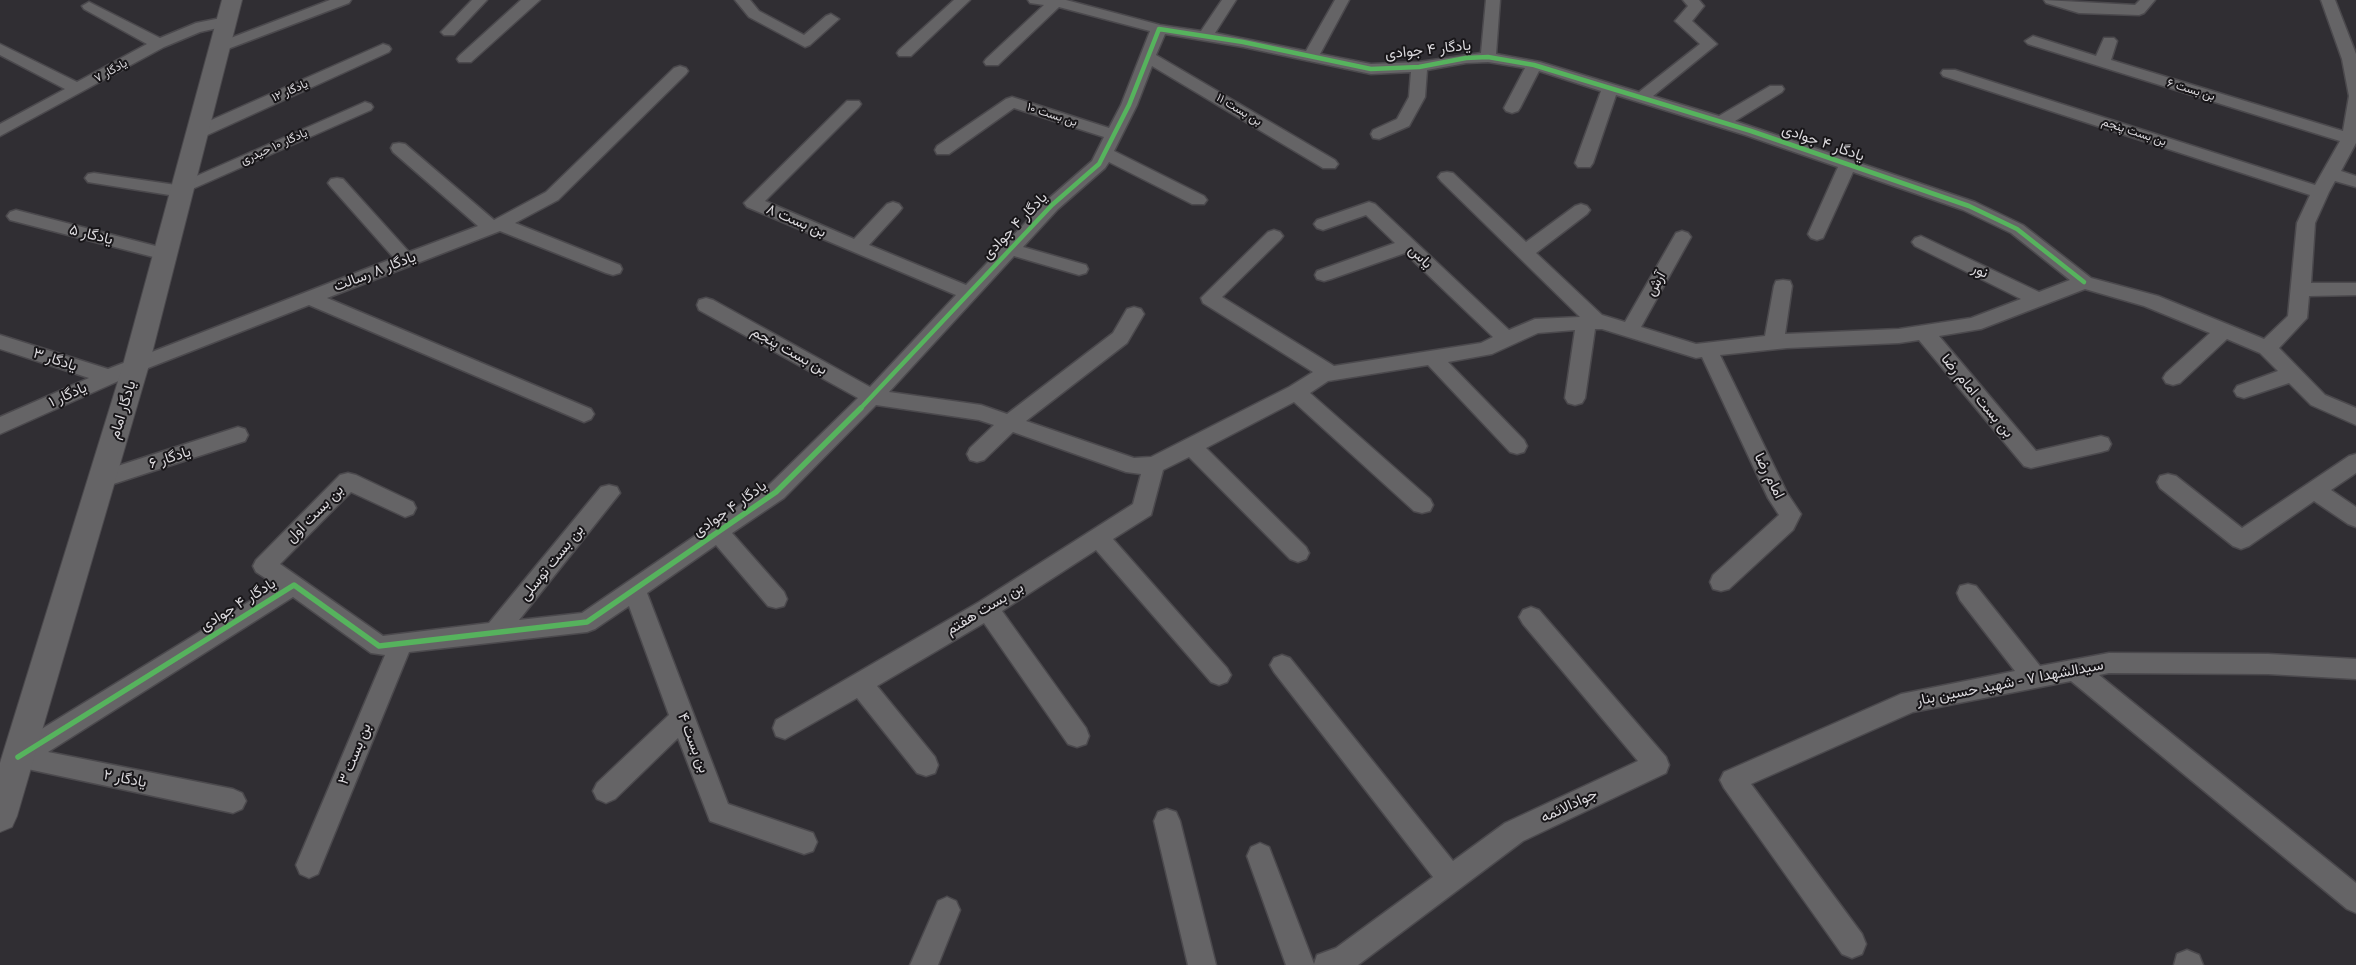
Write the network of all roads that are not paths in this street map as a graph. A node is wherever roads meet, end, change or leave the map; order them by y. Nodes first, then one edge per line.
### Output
1 (344, 0) edge
2 (480, 0) edge
3 (531, 0) edge
4 (742, 0) edge
5 (963, 0) edge
6 (1228, 0) edge
7 (1342, 0) edge
8 (1493, 0) edge
9 (1690, 0) edge
10 (2051, 0) edge
11 (2148, 0) edge
12 (2328, 0) edge
13 (1044, 1) edge
14 (89, 6) dead end
15 (831, 19) dead end
16 (226, 23) edge
17 (1159, 29) junction
18 (449, 32) dead end
19 (1205, 36) junction
20 (2109, 40) dead end
21 (2032, 41) dead end
22 (159, 44) junction
23 (0, 49) edge
24 (383, 49) dead end
25 (905, 53) dead end
26 (1311, 56) junction
27 (1148, 57) junction
28 (1488, 57) junction
29 (465, 59) dead end
30 (2353, 60) edge
31 (992, 62) dead end
32 (2102, 62) junction
33 (1534, 65) junction
34 (1419, 66) junction
35 (680, 71) dead end
36 (1949, 73) dead end
37 (1610, 89) junction
38 (1776, 89) dead end
39 (77, 90) junction
40 (2356, 96) edge
41 (1642, 97) junction
42 (853, 104) dead end
43 (365, 107) dead end
44 (1512, 108) dead end
45 (1721, 122) junction
46 (0, 131) edge
47 (197, 133) junction
48 (1379, 134) dead end
49 (1114, 135) junction
50 (2350, 139) junction
51 (399, 148) dead end
52 (944, 150) dead end
53 (1104, 153) junction
54 (1584, 162) dead end
55 (1329, 164) dead end
56 (1848, 164) junction
57 (2330, 174) junction
58 (1447, 177) dead end
59 (94, 178) dead end
60 (2356, 182) edge
61 (337, 183) dead end
62 (182, 189) junction
63 (2320, 192) junction
64 (1198, 200) dead end
65 (893, 208) dead end
66 (1580, 210) dead end
67 (16, 216) dead end
68 (1323, 224) dead end
69 (495, 226) junction
70 (1817, 234) dead end
71 (1274, 236) dead end
72 (1682, 237) dead end
73 (1921, 242) dead end
74 (1408, 245) junction
75 (857, 247) junction
76 (1010, 249) junction
77 (1525, 252) junction
78 (166, 254) junction
79 (406, 260) junction
80 (614, 269) dead end
81 (1079, 269) dead end
82 (1324, 275) dead end
83 (2084, 282) junction
84 (1783, 286) dead end
85 (2356, 289) edge
86 (2301, 290) junction
87 (968, 293) junction
88 (310, 298) junction
89 (2040, 300) junction
90 (706, 305) dead end
91 (1134, 314) dead end
92 (1592, 322) junction
93 (1630, 330) junction
94 (2224, 331) junction
95 (1924, 332) junction
96 (1506, 339) junction
97 (0, 342) edge
98 (1774, 343) junction
99 (2267, 348) junction
100 (1708, 350) junction
101 (1432, 357) junction
102 (136, 365) junction
103 (1330, 374) junction
104 (2292, 374) junction
105 (109, 377) junction
106 (2173, 378) dead end
107 (2244, 391) dead end
108 (1296, 392) junction
109 (872, 397) junction
110 (1575, 398) dead end
111 (584, 414) dead end
112 (2356, 417) edge
113 (1009, 423) junction
114 (0, 426) edge
115 (238, 435) dead end
116 (2101, 444) dead end
117 (1191, 446) junction
118 (1517, 446) dead end
119 (977, 454) dead end
120 (2356, 462) edge
121 (1154, 465) junction
122 (102, 480) junction
123 (2168, 482) dead end
124 (2314, 490) junction
125 (608, 493) dead end
126 (1422, 505) dead end
127 (405, 508) dead end
128 (2356, 518) edge
129 (718, 532) junction
130 (1099, 538) junction
131 (1298, 553) dead end
132 (1721, 582) dead end
133 (294, 585) junction
134 (634, 590) junction
135 (1968, 593) dead end
136 (776, 599) dead end
137 (986, 609) junction
138 (1531, 618) dead end
139 (495, 633) junction
140 (401, 644) junction
141 (1282, 665) dead end
142 (2356, 669) edge
143 (2075, 670) junction
144 (1219, 675) dead end
145 (2034, 678) junction
146 (860, 684) junction
147 (683, 718) junction
148 (785, 728) dead end
149 (1077, 736) dead end
150 (18, 757) junction
151 (926, 766) dead end
152 (606, 791) dead end
153 (233, 801) dead end
154 (0, 816) edge
155 (1167, 821) dead end
156 (804, 842) dead end
157 (1260, 856) dead end
158 (310, 865) dead end
159 (1451, 879) junction
160 (2356, 900) edge
161 (947, 910) dead end
162 (1852, 944) dead end
163 (924, 965) edge
164 (1202, 965) edge
165 (1300, 965) edge
166 (1328, 965) edge

1 - 16 street, یادگار ۷
2 - 18 street
3 - 29 street
4 - 15 street
5 - 25 street
6 - 19 street
7 - 26 street
8 - 28 street
9 - 41 street
10 - 11 street
12 - 30 street
13 - 17 street
13 - 31 street
14 - 22 street
16 - 22 street, یادگار ۷
16 - 47 main road, یادگار امام
17 - 19 street, یادگار ۴ جوادی
17 - 27 street, یادگار ۴ جوادی
19 - 26 street, یادگار ۴ جوادی
20 - 32 street
21 - 32 street, بن بست ۶
22 - 39 street, یادگار ۷
23 - 39 street
24 - 47 street, یادگار ۱۲
26 - 34 street, یادگار ۴ جوادی
27 - 49 street, یادگار ۴ جوادی
27 - 55 street, بن بست ۱۱
28 - 33 street, یادگار ۴ جوادی
28 - 34 street, یادگار ۴ جوادی
30 - 40 street
32 - 50 street, بن بست ۶
33 - 37 street, یادگار ۴ جوادی
33 - 44 street
34 - 48 street
35 - 69 street, یادگار ۸ رسالت
36 - 63 street, بن بست پنجم
37 - 41 street, یادگار ۴ جوادی
37 - 54 street
38 - 45 street
39 - 46 street, یادگار ۷
40 - 50 street
41 - 45 street, یادگار ۴ جوادی
42 - 75 street, بن بست ۸
43 - 62 street, یادگار ۱۰ حیدری
45 - 56 street, یادگار ۴ جوادی
47 - 62 main road, یادگار امام
49 - 52 street, بن بست ۱۰
49 - 53 street, یادگار ۴ جوادی
50 - 57 street
51 - 69 street
53 - 64 street
53 - 76 street, یادگار ۴ جوادی
56 - 70 street
56 - 83 street, یادگار ۴ جوادی
57 - 60 street
57 - 63 street
58 - 77 street
59 - 62 street
61 - 79 street
62 - 78 main road, یادگار امام
63 - 86 street
65 - 75 street
66 - 77 street
67 - 78 street, یادگار ۵
68 - 74 street, یاس
69 - 79 street, یادگار ۸ رسالت
69 - 80 street
71 - 103 street
72 - 93 street, آرش
73 - 89 street, نور
74 - 82 street
74 - 96 street, یاس
75 - 87 street, بن بست ۸
76 - 81 street
76 - 87 street, یادگار ۴ جوادی
77 - 92 street
78 - 102 main road, یادگار امام
79 - 88 street, یادگار ۸ رسالت
83 - 89 street
83 - 94 street
84 - 98 street
85 - 86 street
86 - 99 street
87 - 109 street, یادگار ۴ جوادی
88 - 102 street, یادگار ۸ رسالت
88 - 111 street
89 - 95 street
90 - 109 street, بن بست پنجم
91 - 113 street
92 - 93 street
92 - 96 street
92 - 110 street
93 - 100 street
94 - 99 street
94 - 106 street
95 - 98 street
95 - 116 street, بن بست امام رضا
96 - 101 street
97 - 105 street, یادگار ۳
98 - 100 street
99 - 104 street
100 - 132 street, امام رضا
101 - 103 street
101 - 118 street
102 - 105 street, یادگار ۱
102 - 122 main road, یادگار امام
103 - 108 street
104 - 107 street
104 - 112 street
105 - 114 street, یادگار ۱
108 - 117 street
108 - 126 street
109 - 113 street
109 - 129 street, یادگار ۴ جوادی
113 - 119 street
113 - 121 street
115 - 122 street, یادگار ۶
117 - 121 street
117 - 131 street
120 - 124 street
121 - 130 street, بن بست هفتم
122 - 150 main road, یادگار امام
123 - 124 street
124 - 128 street
125 - 139 street, بن بست توسلی
127 - 133 street, بن بست اول
129 - 134 street, یادگار ۴ جوادی
129 - 136 street
130 - 137 street, بن بست هفتم
130 - 144 street
133 - 140 street, یادگار ۴ جوادی
133 - 150 street, یادگار ۴ جوادی
134 - 139 street, یادگار ۴ جوادی
134 - 147 street, بن بست ۴
135 - 145 street
137 - 146 street, بن بست هفتم
137 - 149 street
138 - 159 street, جوادالائمه
139 - 140 street, یادگار ۴ جوادی
140 - 158 street, بن بست ۳
141 - 159 street
142 - 143 street, سیدالشهدا ۷ - شهید حسین بنار
143 - 145 street, سیدالشهدا ۷ - شهید حسین بنار
143 - 160 street
145 - 162 street, سیدالشهدا ۷ - شهید حسین بنار
146 - 148 street, بن بست هفتم
146 - 151 street
147 - 152 street
147 - 156 street, بن بست ۴
150 - 153 street, یادگار ۲
150 - 154 main road, یادگار امام
155 - 164 street
157 - 165 street
159 - 166 street, جوادالائمه
161 - 163 street

